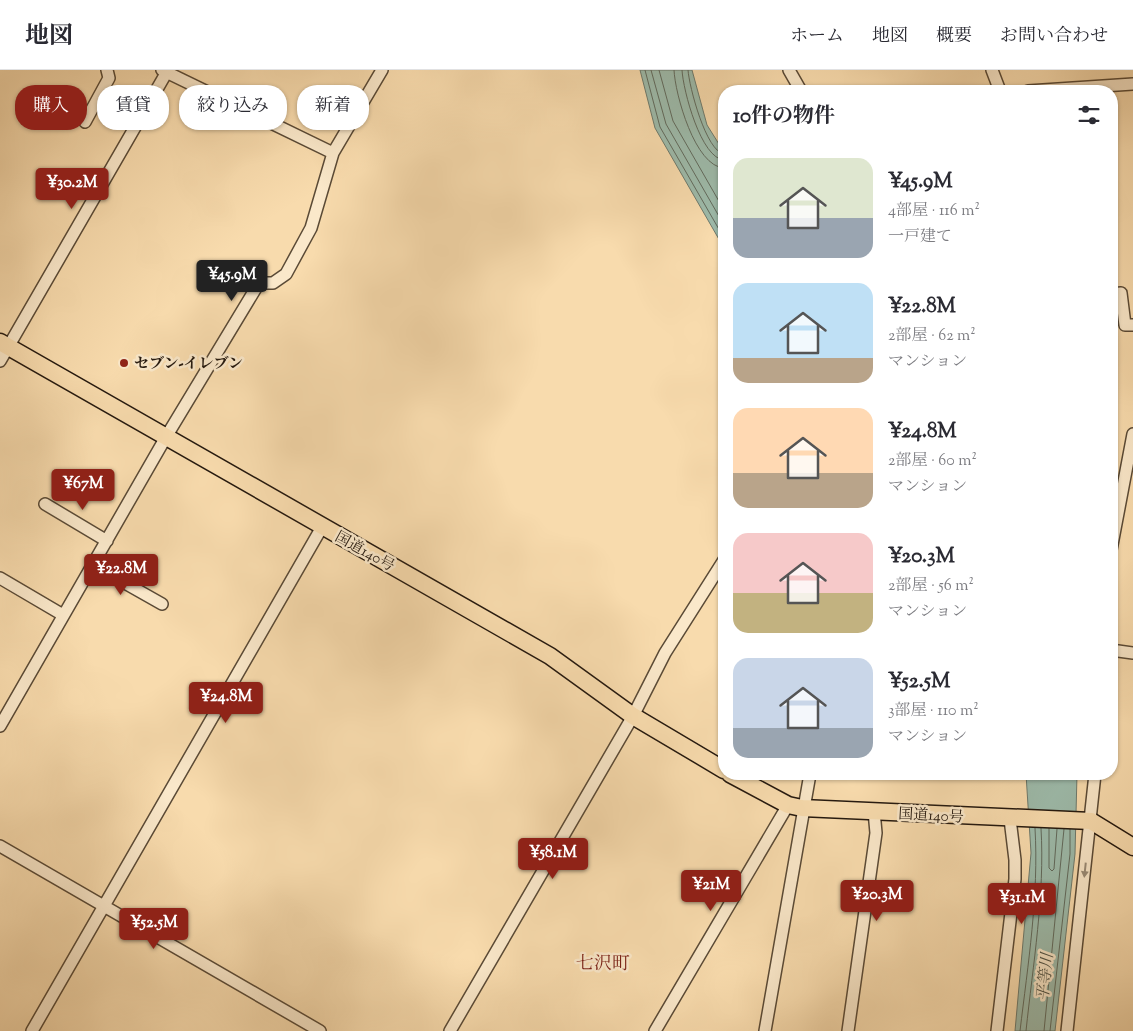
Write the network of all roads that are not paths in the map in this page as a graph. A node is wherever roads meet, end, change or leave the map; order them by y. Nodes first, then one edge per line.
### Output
1 (107, 70) edge
2 (382, 70) edge
3 (789, 70) edge
4 (992, 70) edge
5 (166, 71) edge
6 (1133, 84) edge
7 (798, 85) edge
8 (998, 85) edge
9 (1118, 85) edge
10 (87, 118) edge
11 (333, 153) junction
12 (1118, 293) edge
13 (1133, 325) edge
14 (4, 344) edge
15 (0, 361) edge
16 (1133, 434) edge
17 (166, 437) junction
18 (45, 504) dead end
19 (1118, 513) edge
20 (322, 527) junction
21 (107, 541) junction
22 (93, 565) junction
23 (718, 569) edge
24 (0, 578) edge
25 (162, 604) dead end
26 (64, 615) junction
27 (1118, 651) edge
28 (1133, 652) edge
29 (633, 716) junction
30 (0, 726) edge
31 (718, 766) edge
32 (742, 780) edge
33 (807, 780) edge
34 (1095, 780) edge
35 (795, 806) junction
36 (874, 812) junction
37 (1012, 819) junction
38 (1088, 821) junction
39 (0, 846) edge
40 (1133, 847) edge
41 (106, 907) junction
42 (32, 1031) edge
43 (320, 1031) edge
44 (450, 1031) edge
45 (655, 1031) edge
46 (764, 1031) edge
47 (848, 1031) edge
48 (997, 1031) edge
49 (1068, 1031) edge

1 - 10 street
2 - 11 street
3 - 7 street
4 - 8 street
5 - 11 street
5 - 14 street
6 - 9 street
11 - 17 street
12 - 13 street
14 - 15 street
14 - 17 highway, 国道140号
16 - 19 street
17 - 20 highway, 国道140号
17 - 21 street
18 - 21 street
20 - 29 highway, 国道140号
20 - 41 street
21 - 22 street
22 - 25 street
22 - 26 street
23 - 29 street
24 - 26 street
26 - 30 street
27 - 28 street
29 - 31 highway, 国道140号
29 - 44 street
32 - 35 highway, 国道140号
33 - 35 street
34 - 38 street
35 - 36 highway, 国道140号
35 - 45 street
35 - 46 street
36 - 37 highway, 国道140号
36 - 47 street
37 - 38 highway, 国道140号
37 - 48 street
38 - 40 highway
38 -> 49 street
39 - 41 street
41 - 42 street
41 - 43 street

